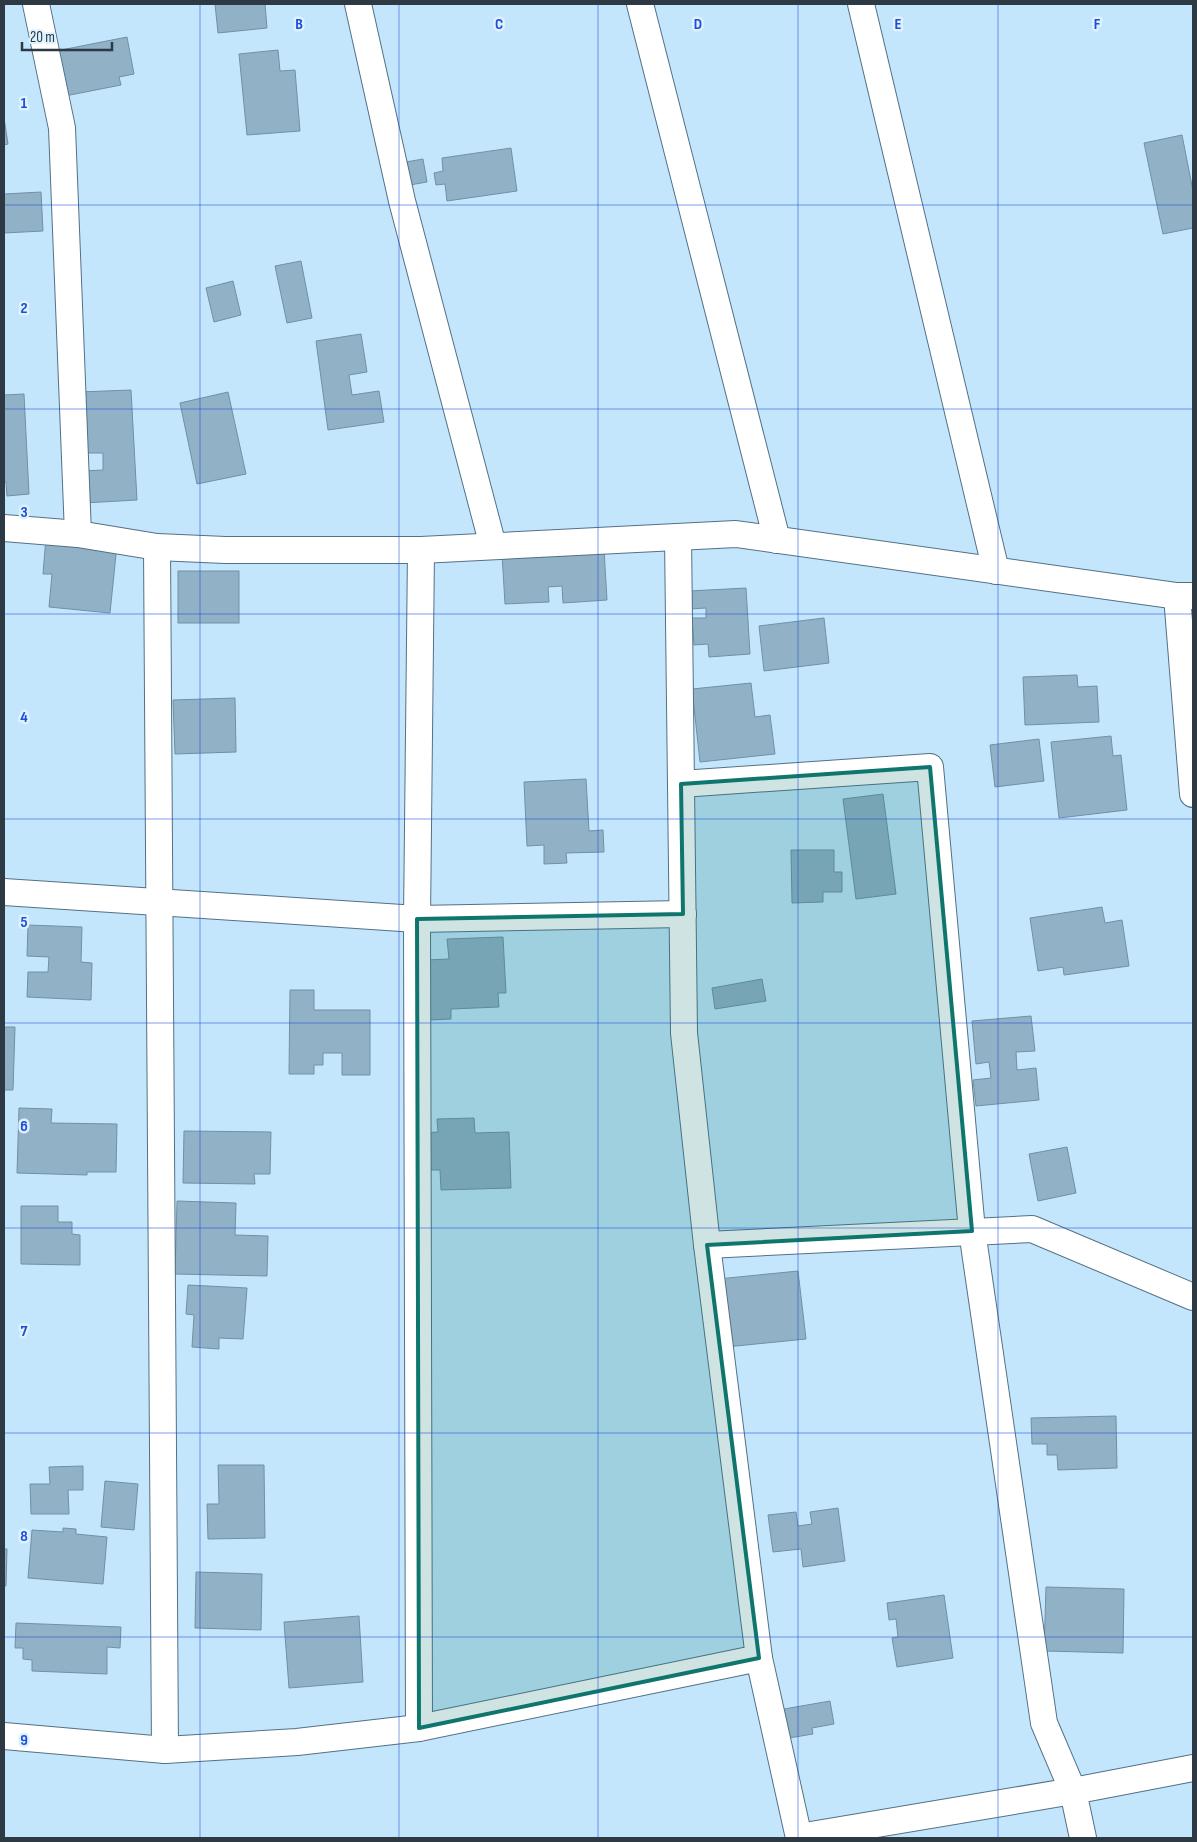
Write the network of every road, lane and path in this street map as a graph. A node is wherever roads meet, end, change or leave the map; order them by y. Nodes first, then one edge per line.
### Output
1 (36, 4) edge
2 (358, 4) edge
3 (640, 4) edge
4 (862, 4) edge
5 (4, 528) edge
6 (78, 534) junction
7 (678, 537) junction
8 (777, 540) junction
9 (493, 546) junction
10 (157, 547) junction
11 (422, 550) junction
12 (996, 571) junction
13 (1185, 596) edge
14 (681, 784) junction
15 (1193, 794) edge
16 (4, 892) edge
17 (160, 901) junction
18 (683, 914) junction
19 (417, 919) junction
20 (972, 1231) junction
21 (707, 1245) junction
22 (1193, 1297) edge
23 (759, 1658) junction
24 (419, 1728) junction
25 (4, 1736) edge
26 (165, 1750) junction
27 (1193, 1768) edge
28 (1073, 1791) junction
29 (799, 1838) edge
30 (1084, 1838) edge

1 - 6 street
2 - 9 street
3 - 8 street
4 - 12 street
5 - 6 street
6 - 10 street
7 - 8 street
7 - 9 street
7 - 14 street
8 - 12 street
9 - 11 street
10 - 11 street
10 - 17 street
11 - 19 street
12 - 13 street
13 - 15 street
14 - 18 street
14 - 20 street
16 - 17 street
17 - 19 street
17 - 26 street
18 - 19 street
18 - 21 street
19 - 24 street
20 - 21 street
20 - 22 street
20 - 28 street
21 - 23 street
23 - 24 street
23 - 29 street
24 - 26 street
25 - 26 street
27 - 28 street
28 - 29 street
28 - 30 street

